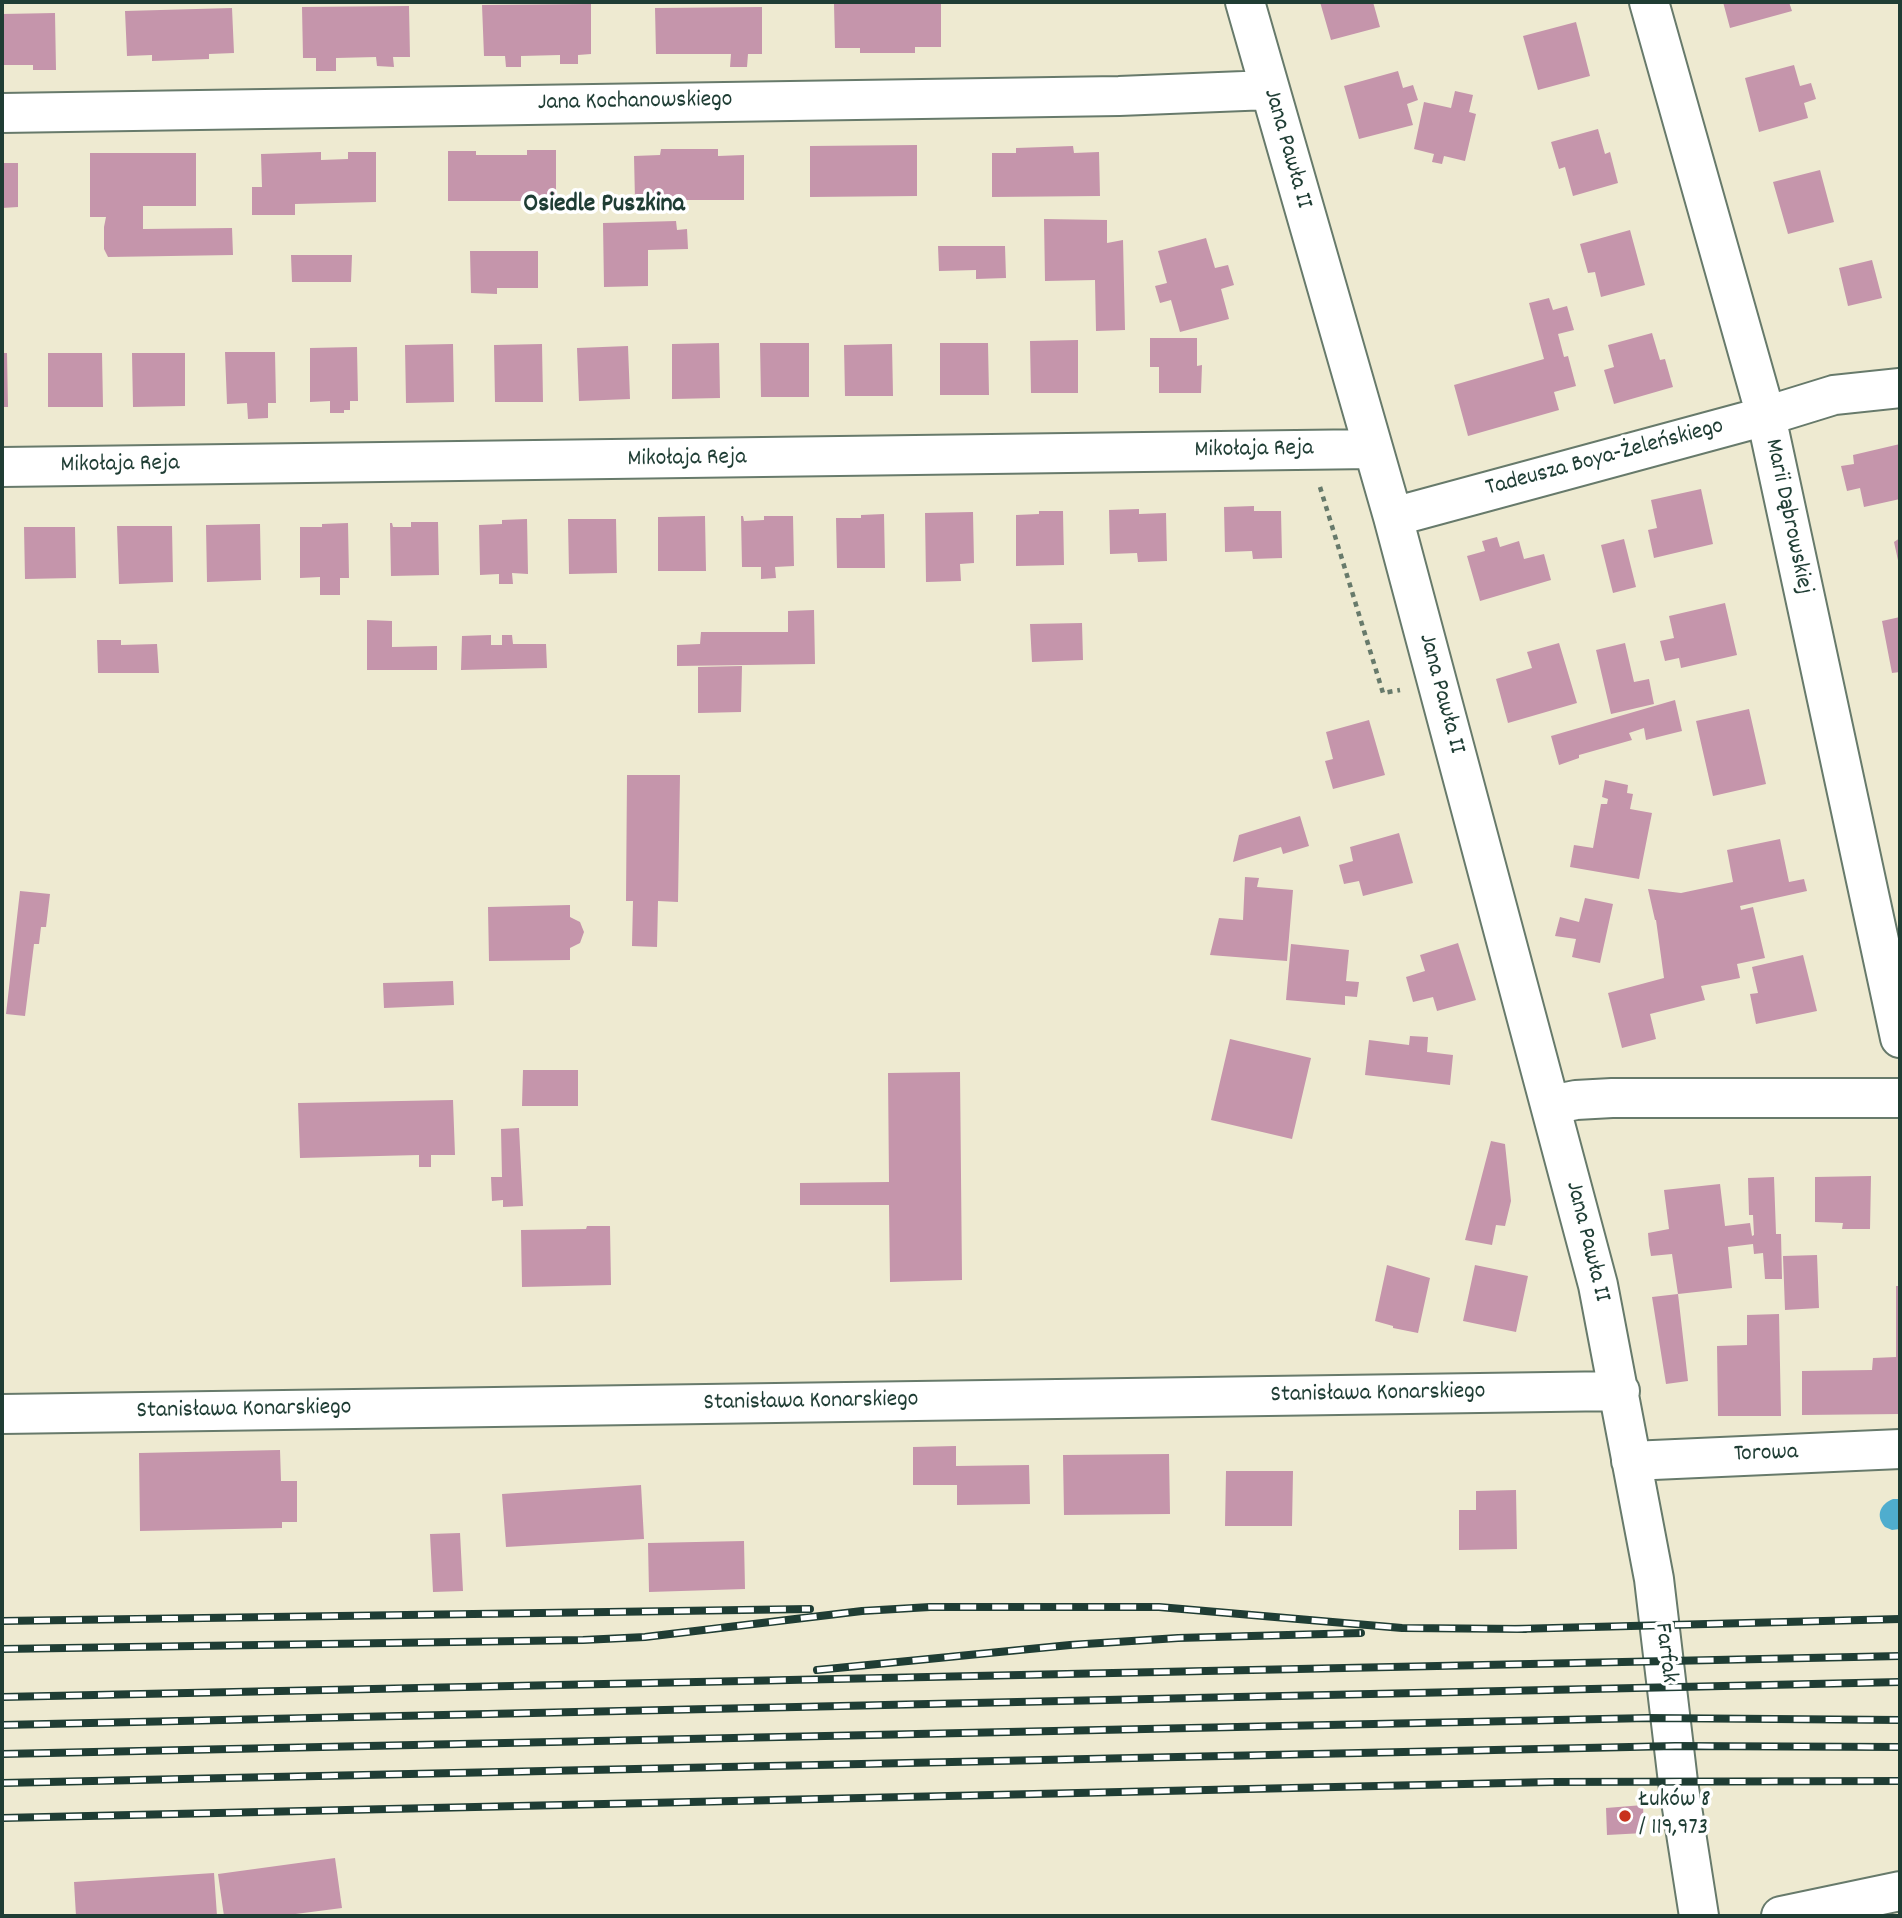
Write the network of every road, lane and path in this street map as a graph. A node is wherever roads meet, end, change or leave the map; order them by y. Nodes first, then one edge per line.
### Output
1 (1245, 2) edge
2 (1649, 2) edge
3 (1269, 90) junction
4 (2, 113) edge
5 (1900, 387) edge
6 (1766, 416) junction
7 (1372, 449) junction
8 (2, 467) edge
9 (1393, 517) junction
10 (1900, 1038) edge
11 (1900, 1098) edge
12 (1551, 1105) junction
13 (1620, 1391) junction
14 (2, 1414) edge
15 (1900, 1449) edge
16 (1631, 1461) junction
17 (1900, 1891) edge
18 (1699, 1916) edge
19 (1781, 1916) edge

1 - 3 street, Jana Pawła II
2 - 6 street, Marii Dąbrowskiej
3 - 4 street, Jana Kochanowskiego
3 - 7 street, Jana Pawła II
5 - 6 street, Tadeusza Boya-Żeleńskiego
6 - 9 street, Tadeusza Boya-Żeleńskiego
6 - 10 street, Marii Dąbrowskiej
7 - 8 street, Mikołaja Reja
7 - 9 street, Jana Pawła II
9 - 12 street, Jana Pawła II
11 - 12 street
12 - 13 street, Jana Pawła II
13 - 14 street, Stanisława Konarskiego
13 - 16 street, Farfak
15 - 16 street, Torowa
16 - 18 street, Farfak
17 - 19 street

